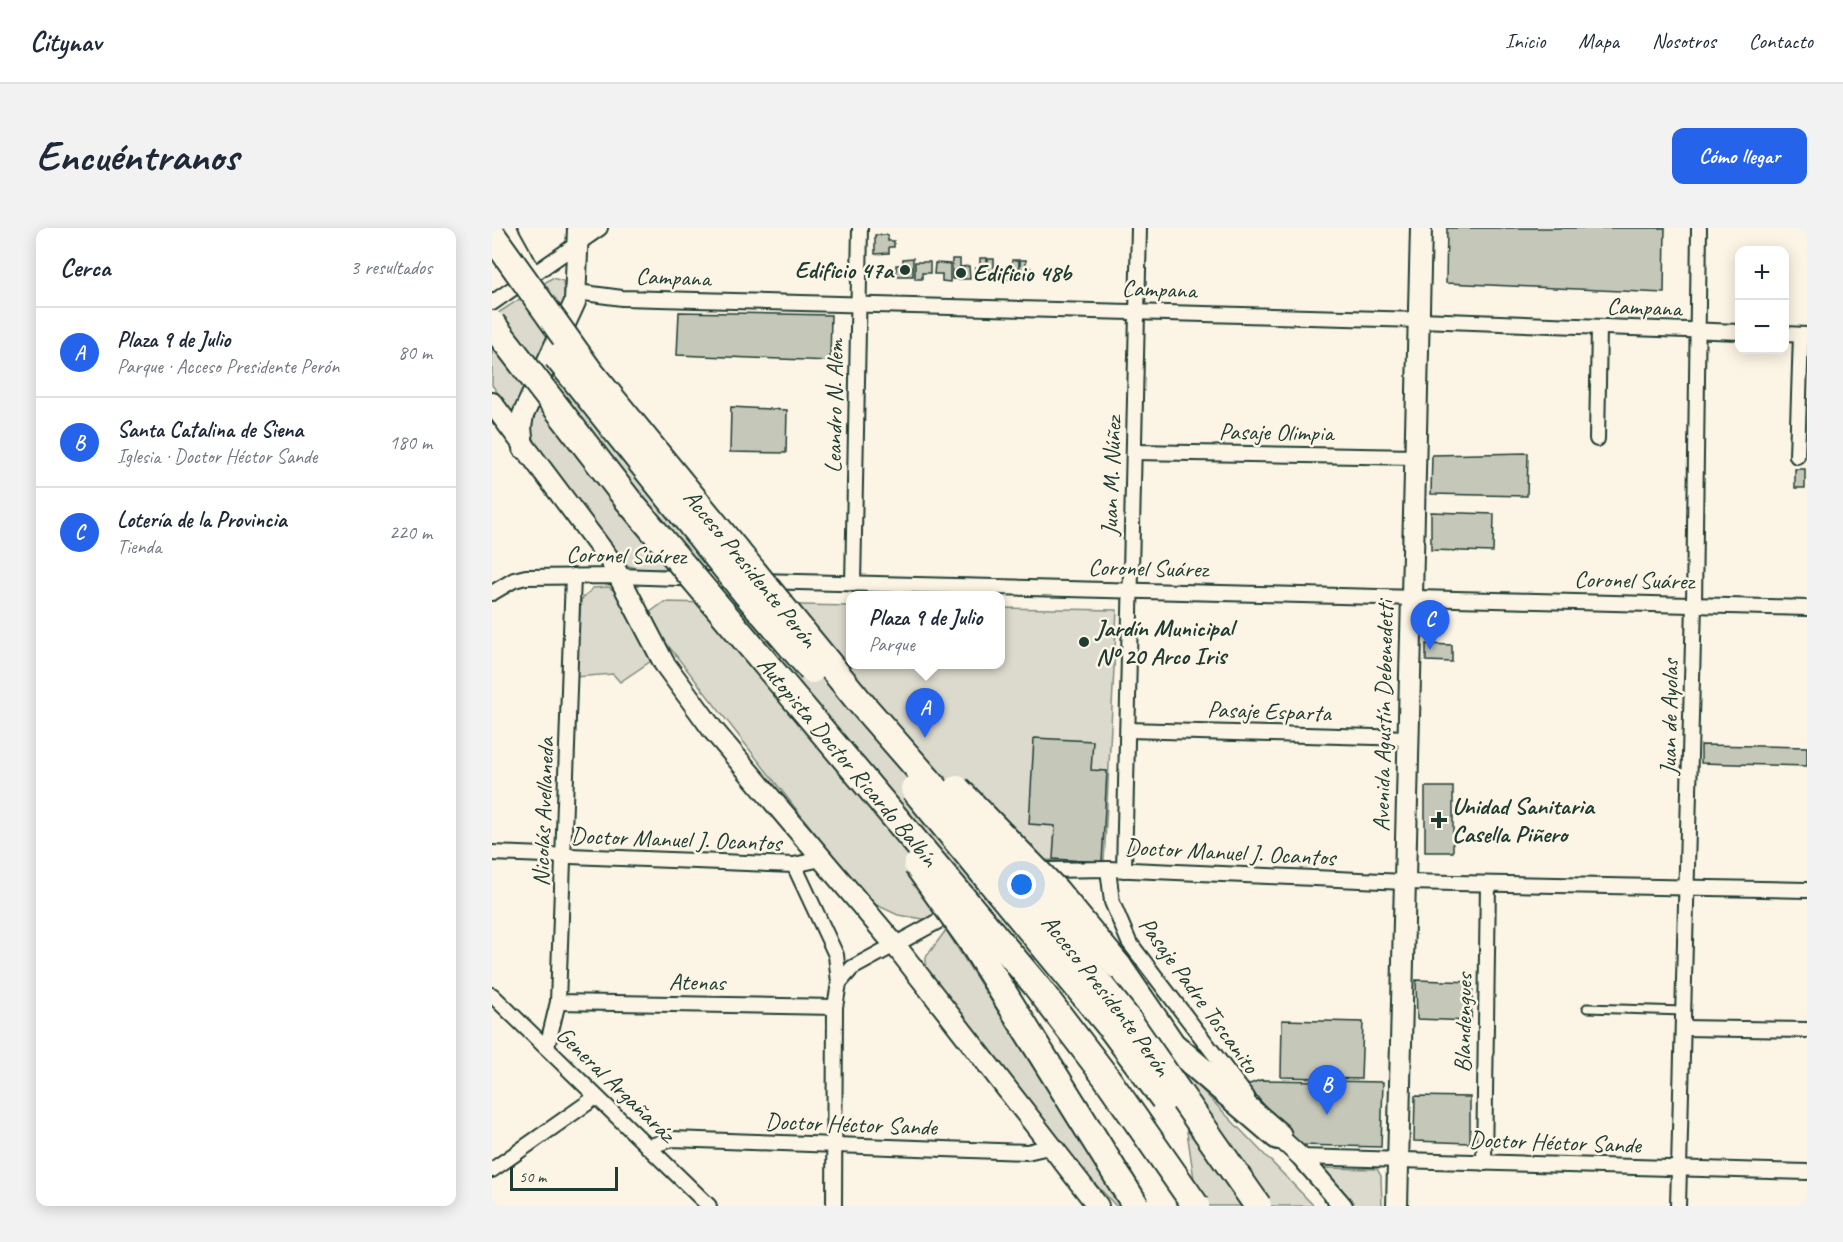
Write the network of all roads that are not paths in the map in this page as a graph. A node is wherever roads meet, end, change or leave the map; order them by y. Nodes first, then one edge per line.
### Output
1 (509, 228) edge
2 (600, 228) edge
3 (860, 228) edge
4 (1139, 228) edge
5 (1421, 228) edge
6 (1699, 228) edge
7 (492, 235) edge
8 (578, 235) edge
9 (492, 267) edge
10 (534, 273) junction
11 (577, 292) junction
12 (492, 303) edge
13 (858, 305) junction
14 (1139, 311) junction
15 (1420, 320) junction
16 (492, 324) edge
17 (1599, 328) junction
18 (1698, 331) junction
19 (1735, 332) edge
20 (1789, 334) edge
21 (1804, 335) edge
22 (492, 403) edge
23 (1597, 439) dead end
24 (523, 448) junction
25 (1134, 452) junction
26 (1797, 456) dead end
27 (1416, 457) junction
28 (573, 576) junction
29 (619, 576) junction
30 (853, 584) junction
31 (1130, 590) junction
32 (492, 593) edge
33 (1412, 598) junction
34 (1694, 604) junction
35 (1807, 608) edge
36 (821, 655) junction
37 (1128, 730) junction
38 (827, 738) junction
39 (1408, 738) junction
40 (492, 853) edge
41 (564, 857) junction
42 (821, 859) junction
43 (794, 866) junction
44 (1108, 869) junction
45 (1047, 870) dead end
46 (1124, 870) junction
47 (1405, 882) junction
48 (1488, 884) junction
49 (1688, 886) junction
50 (1807, 890) edge
51 (944, 918) dead end
52 (895, 945) junction
53 (839, 983) junction
54 (492, 995) edge
55 (558, 1002) junction
56 (835, 1007) junction
57 (1587, 1008) dead end
58 (1684, 1011) junction
59 (1683, 1028) junction
60 (1807, 1030) edge
61 (547, 1047) junction
62 (596, 1097) junction
63 (1278, 1136) junction
64 (836, 1146) junction
65 (1053, 1146) junction
66 (648, 1147) junction
67 (1301, 1156) junction
68 (1398, 1159) junction
69 (1484, 1162) junction
70 (1679, 1168) junction
71 (492, 1170) edge
72 (1807, 1172) edge
73 (709, 1206) edge
74 (834, 1206) edge
75 (1098, 1206) edge
76 (1136, 1206) edge
77 (1196, 1206) edge
78 (1237, 1206) edge
79 (1258, 1206) edge
80 (1343, 1206) edge
81 (1397, 1206) edge
82 (1678, 1206) edge

1 - 10 street
2 - 8 street
3 - 13 street, Leandro N. Alem
4 - 14 street, Juan M. Núñez
5 - 15 main road, Avenida Agustín Debenedetti
6 - 18 street, Juan de Ayolas
7 - 36 highway, Acceso Presidente Perón, bridge
8 - 10 street
8 - 11 main road
9 - 78 highway, Autopista Doctor Ricardo Balbín, bridge
10 - 12 street
11 - 13 street, Campana
11 - 24 main road
13 - 14 street, Campana
13 - 30 street, Leandro N. Alem
14 - 15 street, Campana
14 - 25 street, Juan M. Núñez
15 - 17 street, Campana
15 - 27 main road, Avenida Agustín Debenedetti
16 - 38 highway, Autopista Doctor Ricardo Balbín, bridge
17 - 18 street, Campana
17 - 23 street
18 - 19 street, Campana
18 - 34 street, Juan de Ayolas
20 - 21 street
21 - 26 street
22 - 24 main road
24 - 29 main road
25 - 27 street, Pasaje Olimpia
25 - 31 street, Juan M. Núñez
27 - 33 main road, Avenida Agustín Debenedetti
28 - 29 street, Coronel Suárez
28 - 32 street, Coronel Suárez
28 - 41 street, Nicolás Avellaneda
29 - 30 street, Coronel Suárez
29 - 42 main road
30 - 31 street, Coronel Suárez
31 - 33 street, Coronel Suárez
31 - 37 street, Juan M. Núñez
33 - 34 street, Coronel Suárez
33 - 39 main road, Avenida Agustín Debenedetti
34 - 35 street, Coronel Suárez
34 - 49 street, Juan de Ayolas
36 - 63 highway, bridge
36 - 79 highway, Acceso Presidente Perón, bridge
37 - 39 street, Pasaje Esparta
37 - 46 street, Juan M. Núñez
38 - 76 highway, bridge
38 - 77 highway, Autopista Doctor Ricardo Balbín, bridge
39 - 47 main road, Avenida Agustín Debenedetti
40 - 41 street, Doctor Manuel J. Ocantos
41 - 43 street, Doctor Manuel J. Ocantos
41 - 55 street, Nicolás Avellaneda
42 - 43 street, Doctor Manuel J. Ocantos
42 - 52 main road
43 - 53 street
44 - 45 street, Doctor Manuel J. Ocantos
44 - 46 street, Doctor Manuel J. Ocantos
44 - 63 street, Pasaje Padre Toscanito
46 - 47 street, Doctor Manuel J. Ocantos
47 - 48 street, Doctor Manuel J. Ocantos
47 - 68 main road, Avenida Agustín Debenedetti
48 - 49 street, Doctor Manuel J. Ocantos
48 - 69 street, Blandengues
49 - 50 street, Doctor Manuel J. Ocantos
49 - 58 street, Juan de Ayolas
51 - 52 street
52 - 53 street
52 - 65 main road
53 - 56 street
54 - 61 street, General Argañaráz
55 - 56 street, Atenas
55 - 61 street, Nicolás Avellaneda
56 - 64 street
57 - 58 lane
58 - 59 street, Juan de Ayolas
59 - 60 street
59 - 70 street, Juan de Ayolas
61 - 62 street, General Argañaráz
62 - 66 street, General Argañaráz
62 - 71 street
63 - 67 street
64 - 65 street, Doctor Héctor Sande
64 - 66 street, Doctor Héctor Sande
64 - 74 street
65 - 75 main road
66 - 73 street, General Argañaráz
67 - 68 street, Doctor Héctor Sande
67 - 80 street
68 - 69 street, Doctor Héctor Sande
68 - 81 main road, Avenida Agustín Debenedetti
69 - 70 street, Doctor Héctor Sande
70 - 72 street, Doctor Héctor Sande
70 - 82 street, Juan de Ayolas

